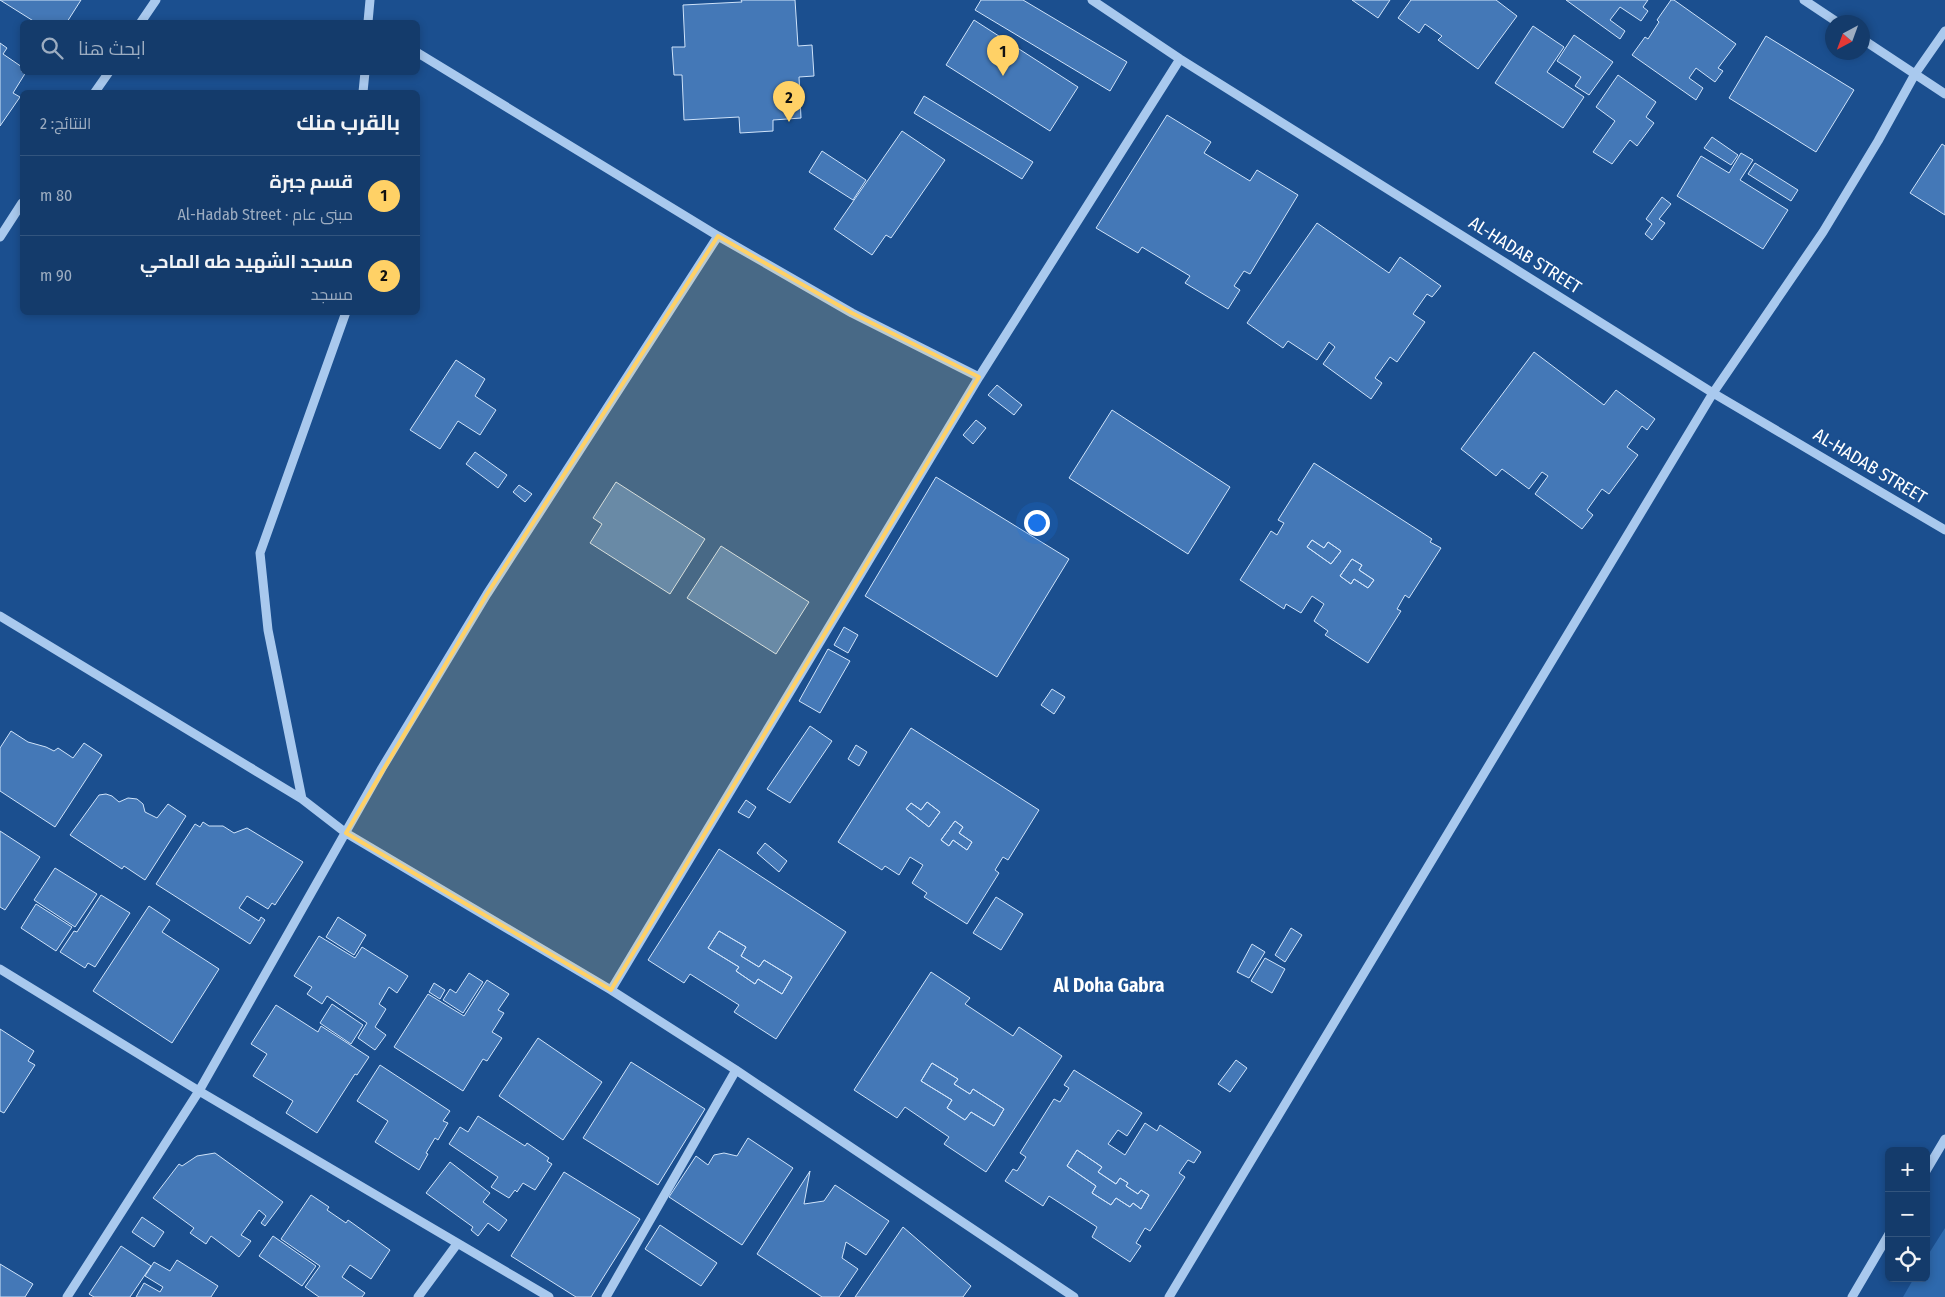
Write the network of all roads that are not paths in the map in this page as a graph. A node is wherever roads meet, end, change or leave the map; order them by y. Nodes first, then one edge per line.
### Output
1 (156, 0) edge
2 (370, 0) edge
3 (1092, 0) edge
4 (1804, 0) edge
5 (1826, 15) edge
6 (143, 20) edge
7 (368, 20) edge
8 (1945, 31) edge
9 (1870, 44) edge
10 (420, 54) edge
11 (1180, 59) junction
12 (1915, 74) junction
13 (106, 75) edge
14 (365, 75) edge
15 (96, 90) edge
16 (363, 90) edge
17 (1945, 94) edge
18 (20, 206) edge
19 (718, 236) junction
20 (0, 237) edge
21 (345, 315) edge
22 (979, 376) junction
23 (1714, 393) junction
24 (1945, 530) edge
25 (0, 616) edge
26 (302, 799) junction
27 (346, 833) junction
28 (0, 969) edge
29 (611, 990) junction
30 (736, 1070) junction
31 (199, 1091) junction
32 (1945, 1139) edge
33 (1930, 1164) edge
34 (1887, 1237) edge
35 (457, 1244) junction
36 (67, 1297) edge
37 (418, 1297) edge
38 (549, 1297) edge
39 (606, 1297) edge
40 (1074, 1297) edge
41 (1169, 1297) edge
42 (1852, 1297) edge

1 - 6 street
2 - 7 street
3 - 11 street, AL-HADAB STREET
4 - 5 street
8 - 12 street
9 - 12 street
10 - 19 street
11 - 22 street
11 - 23 street, AL-HADAB STREET
12 - 17 street
12 - 23 street
13 - 15 street
14 - 16 street
18 - 20 street
19 - 22 street
19 - 27 street
21 - 26 street
22 - 29 street
23 - 24 street, AL-HADAB STREET
23 - 41 street
25 - 26 street
26 - 27 street
27 - 29 street
27 - 31 street
28 - 31 street
29 - 30 street
30 - 39 street
30 - 40 street
31 - 35 street
31 - 36 street
32 - 33 street
34 - 42 street
35 - 37 street
35 - 38 street

